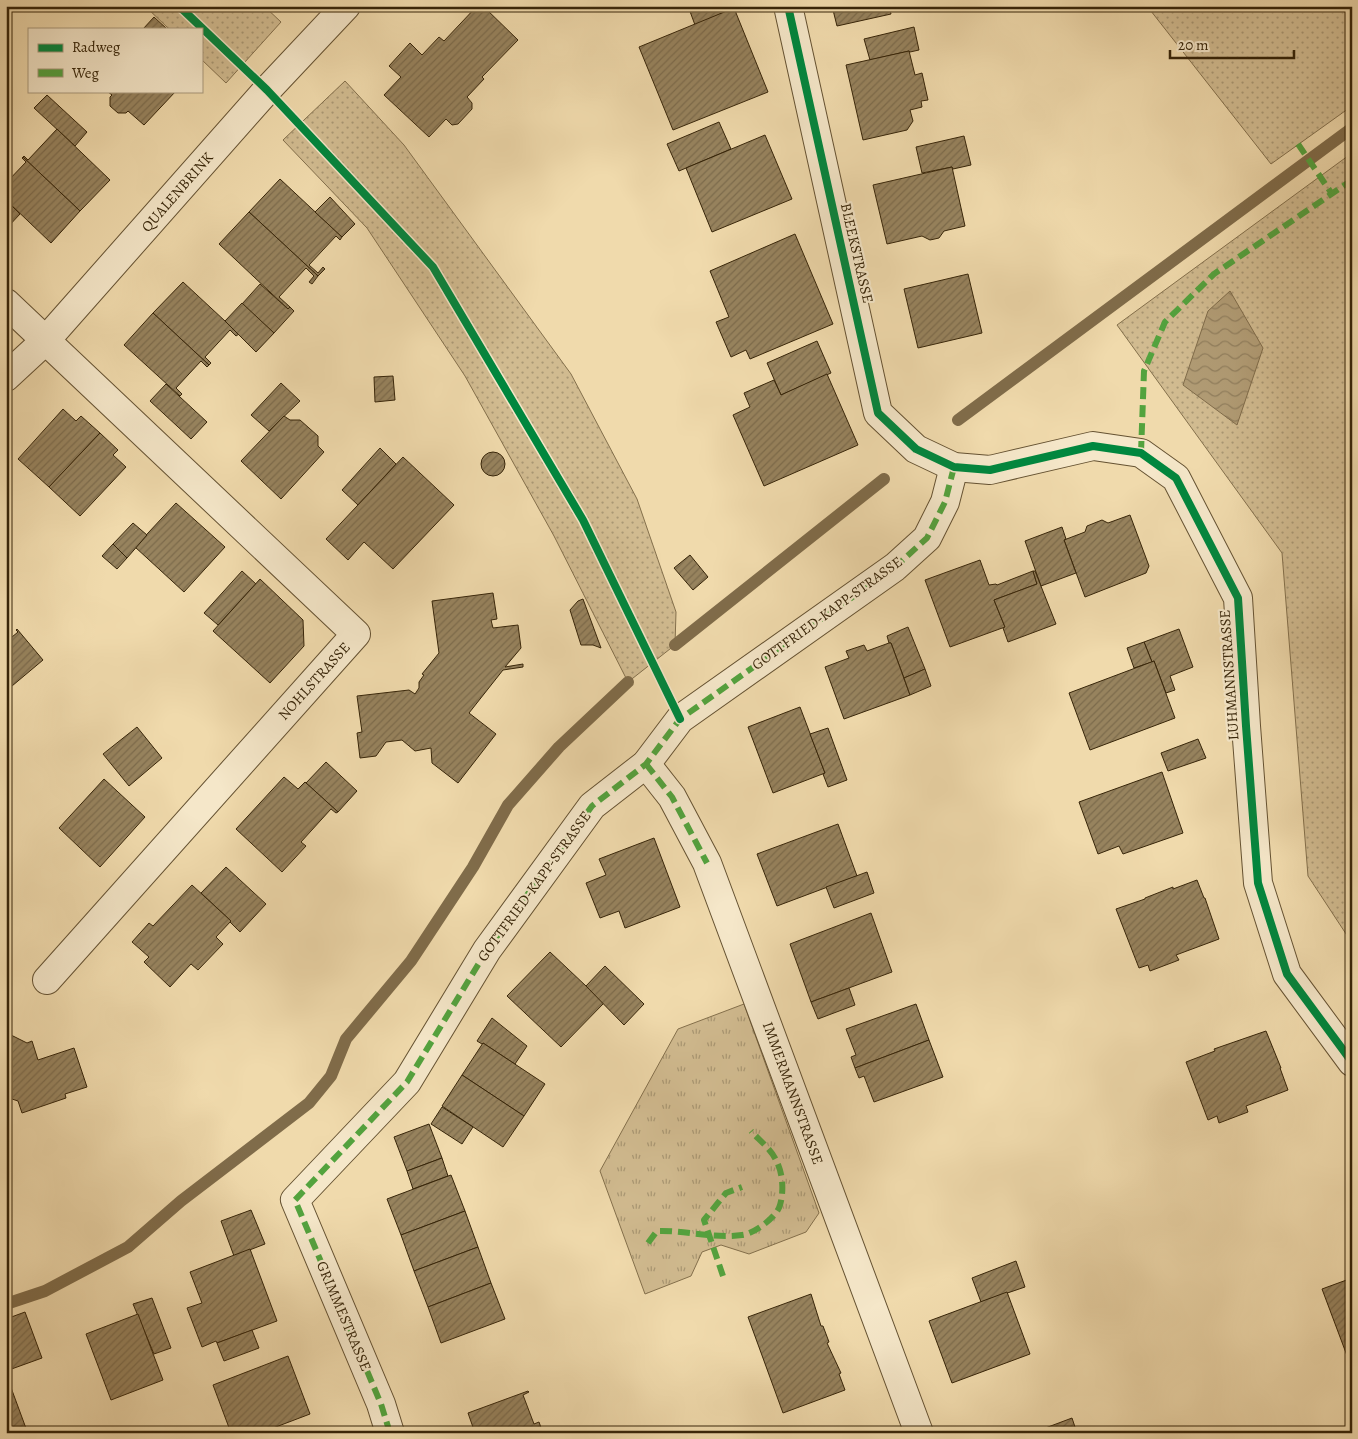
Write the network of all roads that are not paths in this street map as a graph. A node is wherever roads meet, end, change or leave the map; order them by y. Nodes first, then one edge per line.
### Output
1 (346, 6) edge
2 (788, 6) edge
3 (6, 303) edge
4 (46, 340) junction
5 (6, 377) edge
6 (954, 467) junction
7 (646, 764) junction
8 (47, 980) dead end
9 (1352, 1062) edge
10 (295, 1200) joint
11 (390, 1433) edge
12 (919, 1433) edge

1 - 4 street, QUALENBRINK
2 - 6 street, BLEEKSTRASSE
3 - 4 street
4 - 5 street, QUALENBRINK
4 - 8 street, NOHLSTRASSE
6 - 7 street, GOTTFRIED-KAPP-STRASSE
6 - 9 street, LUHMANNSTRASSE
7 - 10 street, GOTTFRIED-KAPP-STRASSE
7 - 12 street, IMMERMANNSTRASSE
10 - 11 street, GRIMMESTRASSE

